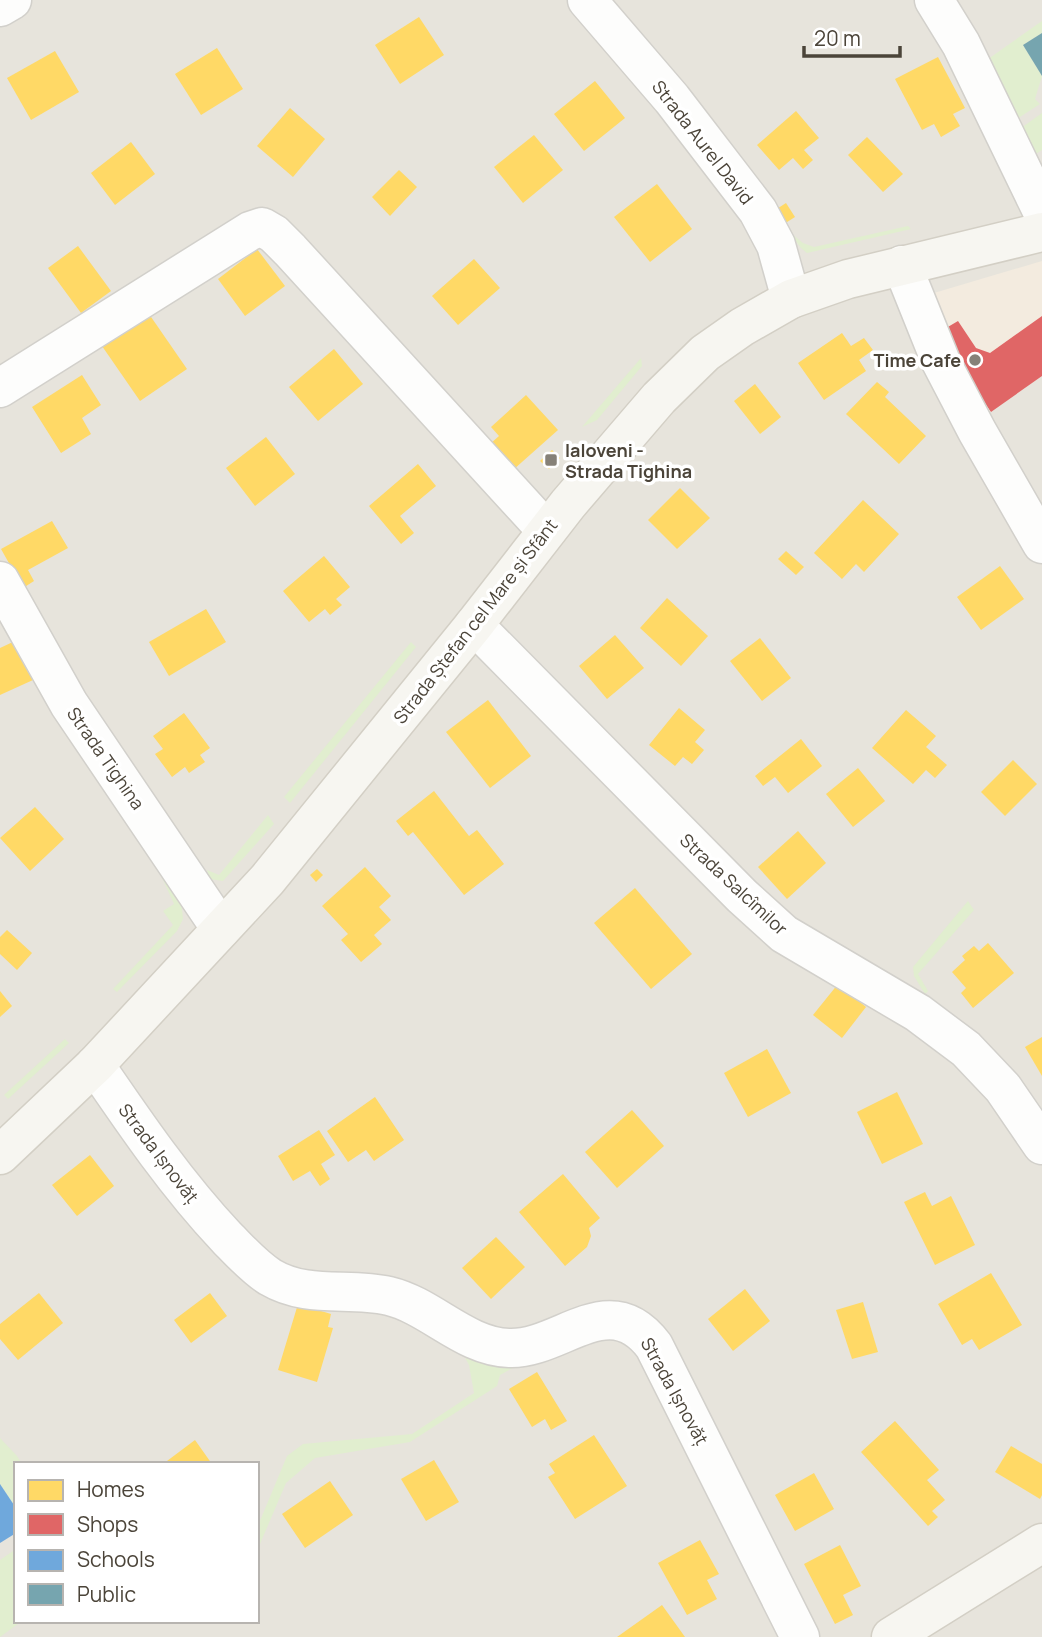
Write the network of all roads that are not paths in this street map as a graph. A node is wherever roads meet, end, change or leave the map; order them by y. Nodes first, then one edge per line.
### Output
1 (12, 0) edge
2 (587, 0) edge
3 (934, 0) edge
4 (0, 7) edge
5 (1042, 211) edge
6 (1042, 232) edge
7 (902, 265) junction
8 (791, 299) junction
9 (0, 388) edge
10 (546, 530) junction
11 (1042, 544) edge
12 (0, 581) edge
13 (474, 625) junction
14 (221, 929) junction
15 (95, 1065) junction
16 (1042, 1145) edge
17 (0, 1155) edge
18 (1042, 1543) edge
19 (800, 1637) edge
20 (891, 1637) edge

1 - 4 street
2 - 8 street, Strada Aurel David
3 - 5 street
6 - 7 main road, Strada Ștefan cel Mare și Sfânt
7 - 8 main road, Strada Ștefan cel Mare și Sfânt
7 - 11 street
8 - 10 main road, Strada Ștefan cel Mare și Sfânt
9 - 10 street
10 - 13 main road, Strada Ștefan cel Mare și Sfânt
12 - 14 street, Strada Tighina
13 - 14 main road, Strada Ștefan cel Mare și Sfânt
13 - 16 street, Strada Salcîmilor
14 - 15 main road, Strada Ștefan cel Mare și Sfânt
15 - 17 main road, Strada Ștefan cel Mare și Sfânt
15 - 19 street, Strada Ișnovăț
18 - 20 main road

